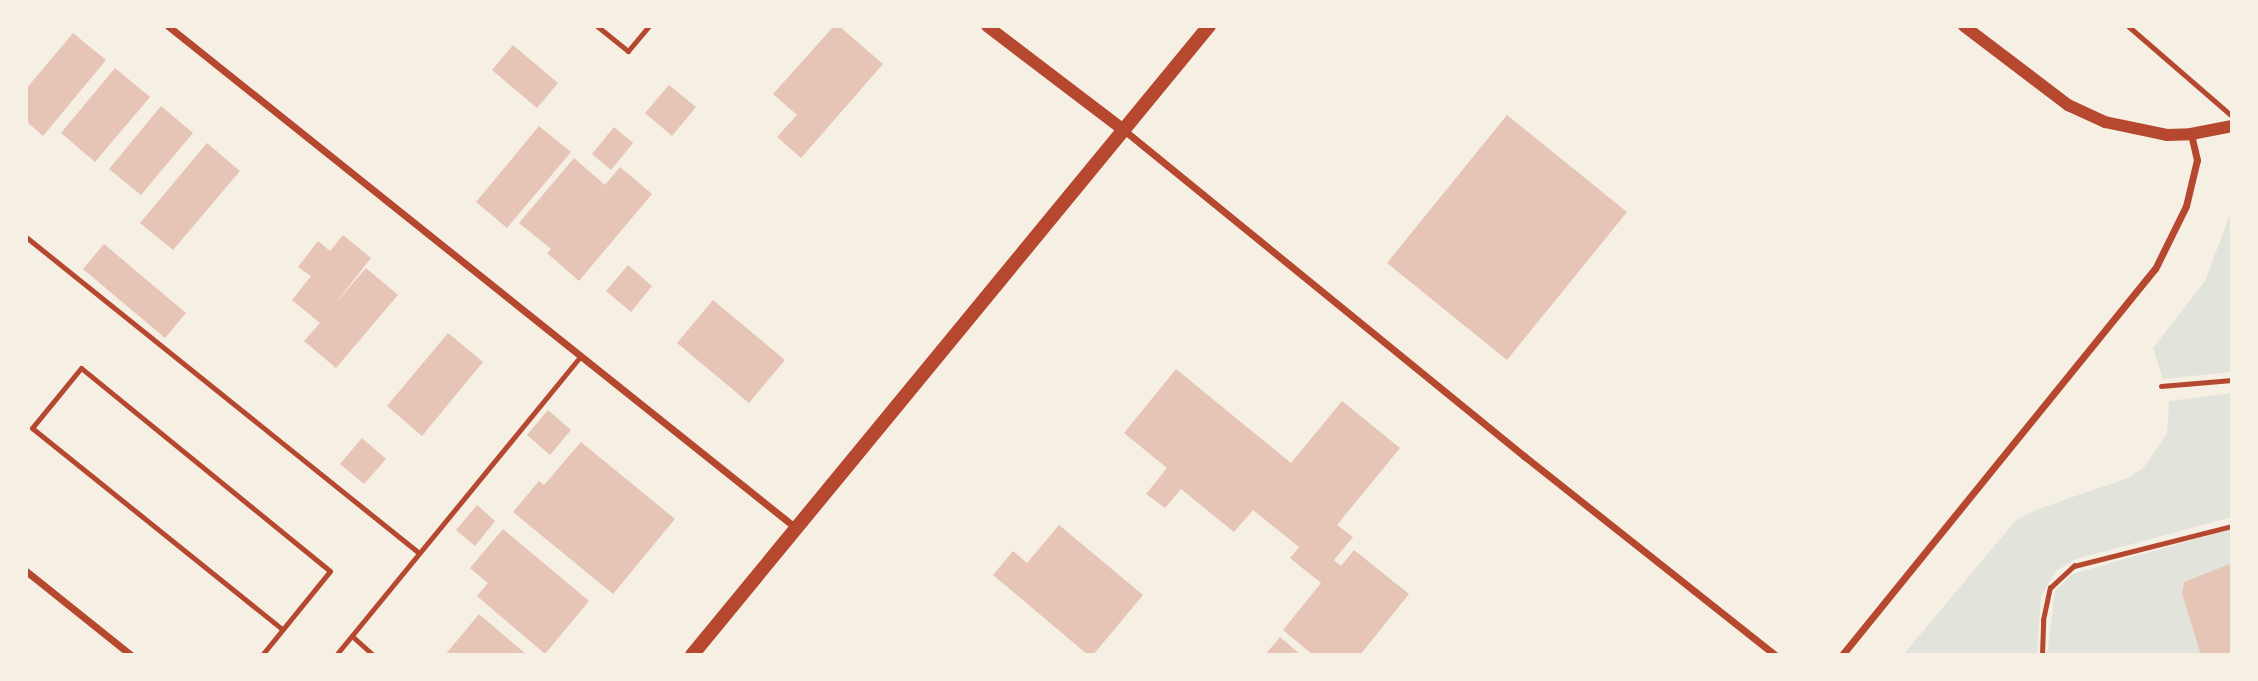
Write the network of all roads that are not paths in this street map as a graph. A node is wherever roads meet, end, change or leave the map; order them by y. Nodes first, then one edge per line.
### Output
1 (167, 26) edge
2 (597, 26) edge
3 (649, 26) edge
4 (987, 26) edge
5 (1209, 26) edge
6 (1964, 26) edge
7 (2128, 26) edge
8 (2232, 116) edge
9 (2232, 125) edge
10 (1125, 131) junction
11 (2191, 134) junction
12 (26, 237) edge
13 (580, 356) junction
14 (797, 528) junction
15 (419, 553) junction
16 (26, 571) edge
17 (282, 629) junction
18 (352, 636) junction
19 (131, 655) edge
20 (262, 655) edge
21 (337, 655) edge
22 (373, 655) edge
23 (692, 655) edge
24 (1775, 655) edge
25 (1842, 655) edge

1 - 13 street
2 - 3 lane
4 - 10 street
5 - 10 main road
6 - 11 street
7 - 8 lane
9 - 11 street
10 - 14 main road
10 - 24 street
11 - 25 street
12 - 15 lane
13 - 14 street
13 - 15 lane
14 - 23 main road
15 - 18 lane
16 - 19 street
17 - 17 lane
17 - 20 lane
18 - 21 lane
18 - 22 lane

